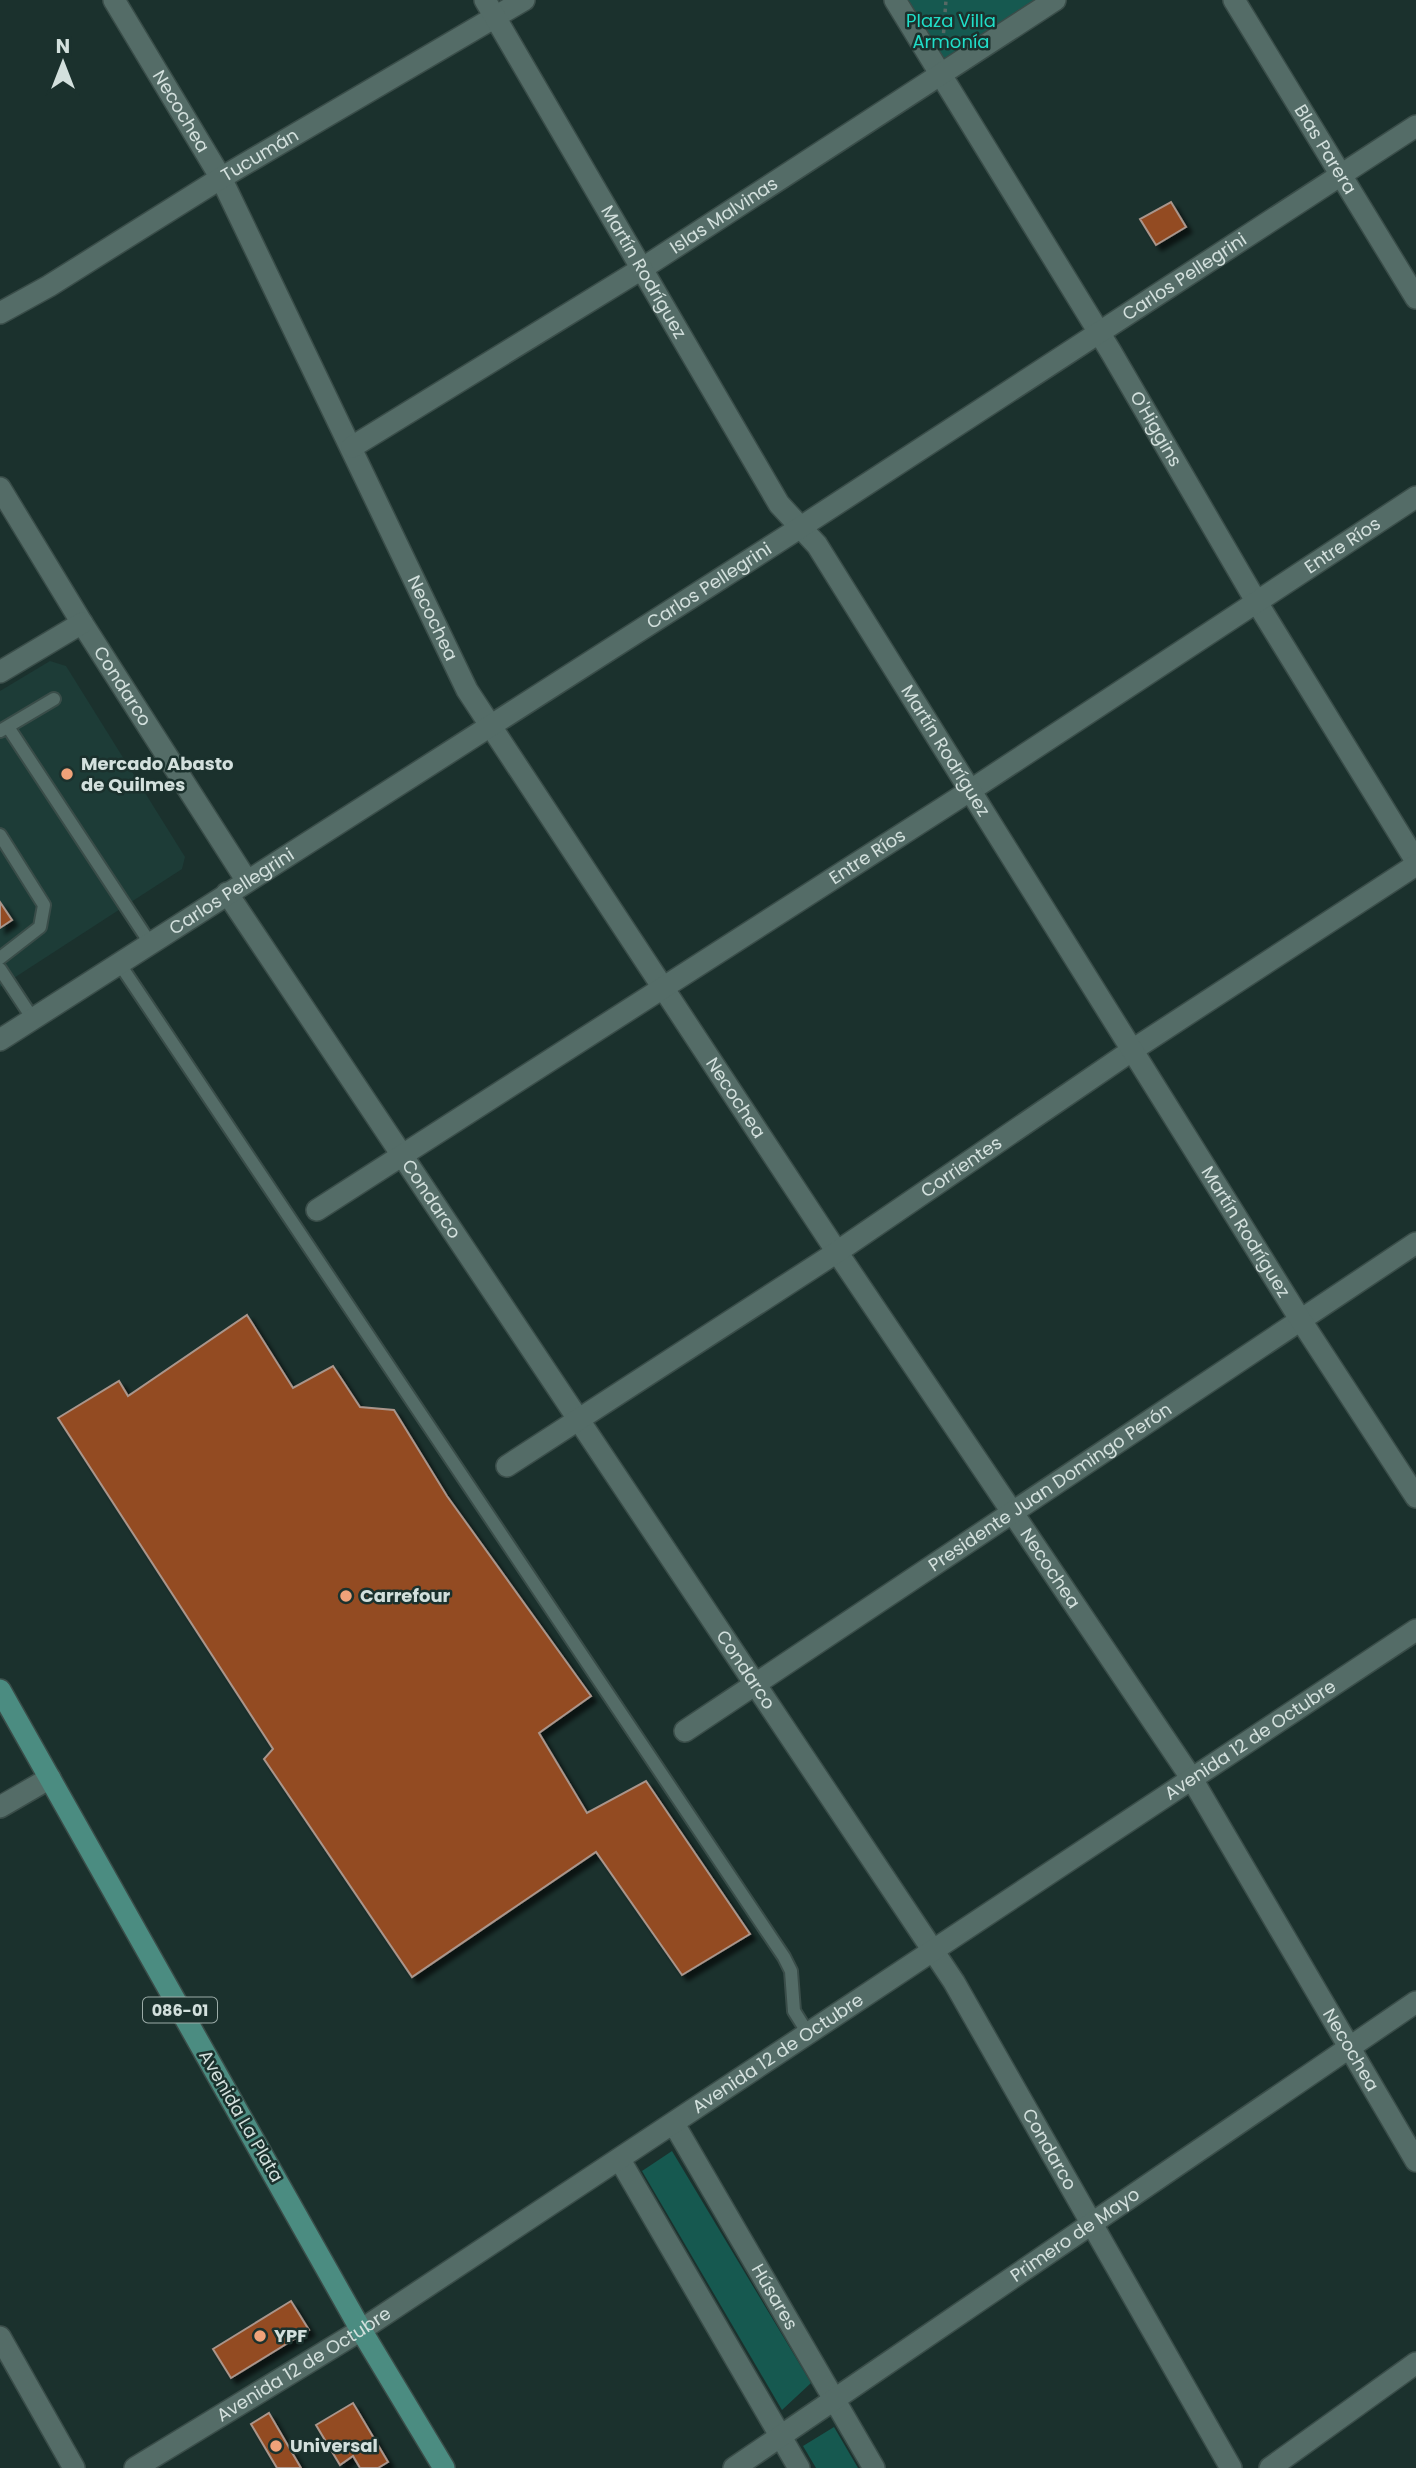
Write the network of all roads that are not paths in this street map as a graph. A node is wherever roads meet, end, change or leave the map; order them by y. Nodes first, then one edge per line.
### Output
1 (114, 0) edge
2 (485, 0) edge
3 (524, 0) edge
4 (895, 0) edge
5 (1055, 0) edge
6 (1234, 0) edge
7 (495, 19) junction
8 (940, 75) junction
9 (1416, 127) edge
10 (1342, 175) junction
11 (222, 178) junction
12 (643, 268) junction
13 (1416, 298) edge
14 (1, 311) edge
15 (1099, 334) junction
16 (352, 447) junction
17 (0, 488) edge
18 (1416, 497) edge
19 (801, 527) junction
20 (1256, 601) junction
21 (82, 624) junction
22 (0, 671) edge
23 (54, 699) dead end
24 (491, 726) junction
25 (4, 729) edge
26 (971, 790) junction
27 (0, 835) edge
28 (1416, 863) edge
29 (247, 881) junction
30 (227, 893) junction
31 (150, 943) junction
32 (0, 958) edge
33 (119, 963) junction
34 (0, 969) edge
35 (662, 986) junction
36 (33, 1019) junction
37 (0, 1040) edge
38 (1134, 1049) junction
39 (401, 1156) junction
40 (317, 1210) dead end
41 (1416, 1243) edge
42 (837, 1252) junction
43 (1300, 1318) junction
44 (578, 1419) junction
45 (506, 1466) dead end
46 (1416, 1497) edge
47 (1012, 1513) junction
48 (1416, 1630) edge
49 (758, 1686) junction
50 (0, 1690) edge
51 (685, 1731) dead end
52 (50, 1778) junction
53 (1192, 1779) junction
54 (0, 1807) edge
55 (934, 1952) junction
56 (1416, 2002) edge
57 (809, 2035) junction
58 (1350, 2046) junction
59 (674, 2124) junction
60 (620, 2160) junction
61 (1416, 2161) edge
62 (1090, 2223) junction
63 (361, 2330) junction
64 (0, 2337) edge
65 (1416, 2363) edge
66 (833, 2399) junction
67 (780, 2435) junction
68 (74, 2468) edge
69 (135, 2468) edge
70 (444, 2468) edge
71 (734, 2468) edge
72 (799, 2468) edge
73 (874, 2468) edge
74 (1231, 2468) edge
75 (1269, 2468) edge

1 - 11 street, Necochea
2 - 7 street, Martín Rodríguez
3 - 7 street, Tucumán
4 - 8 street, O'Higgins
5 - 8 street, Islas Malvinas
6 - 10 street, Blas Parera
7 - 11 street, Tucumán
7 - 12 street, Martín Rodríguez
8 - 12 street, Islas Malvinas
8 - 15 street, O'Higgins
9 - 10 street, Carlos Pellegrini
10 - 13 street, Blas Parera
10 - 15 street, Carlos Pellegrini
11 - 14 street, Tucumán
11 - 16 street, Necochea
12 - 16 street, Islas Malvinas
12 - 19 street, Martín Rodríguez
15 - 19 street, Carlos Pellegrini
15 - 20 street, O'Higgins
16 - 24 street, Necochea
17 - 21 street, Condarco
18 - 20 street, Entre Ríos
19 - 24 street, Carlos Pellegrini
19 - 26 street, Martín Rodríguez
20 - 26 street, Entre Ríos
20 - 28 street, O'Higgins
21 - 22 street
21 - 29 street, Condarco
23 - 25 lane
24 - 29 street, Carlos Pellegrini
24 - 35 street, Necochea
25 - 31 lane
26 - 35 street, Entre Ríos
26 - 38 street, Martín Rodríguez
27 - 32 lane
28 - 38 street, Corrientes
29 - 30 street, Carlos Pellegrini
30 - 31 street, Carlos Pellegrini
30 - 39 street, Condarco
31 - 33 street, Carlos Pellegrini
33 - 36 street, Carlos Pellegrini
33 - 57 lane
34 - 36 lane
35 - 39 street, Entre Ríos
35 - 42 street, Necochea
36 - 37 street, Carlos Pellegrini
38 - 42 street, Corrientes
38 - 43 street, Martín Rodríguez
39 - 40 street, Entre Ríos
39 - 44 street, Condarco
41 - 43 street, Presidente Juan Domingo Perón
42 - 44 street, Corrientes
42 - 47 street, Necochea
43 - 46 street, Martín Rodríguez
43 - 47 street, Presidente Juan Domingo Perón
44 - 45 street, Corrientes
44 - 49 street, Condarco
47 - 49 street, Presidente Juan Domingo Perón
47 - 53 street, Necochea
48 - 53 street, Avenida 12 de Octubre
49 - 51 street, Presidente Juan Domingo Perón
49 - 55 street, Condarco
50 - 52 main road, Avenida La Plata / 086-01
52 - 54 street
52 - 63 main road, Avenida La Plata / 086-01
53 - 55 street, Avenida 12 de Octubre
53 - 58 street, Necochea
55 - 57 street, Avenida 12 de Octubre
55 - 62 street, Condarco
56 - 58 street, Primero de Mayo
57 - 59 street, Avenida 12 de Octubre
58 - 61 street, Necochea
58 - 62 street, Primero de Mayo
59 - 60 street, Avenida 12 de Octubre
59 - 66 street, Húsares
60 - 63 street, Avenida 12 de Octubre
60 - 67 street
62 - 66 street, Primero de Mayo
62 - 74 street, Condarco
63 - 69 street, Avenida 12 de Octubre
63 - 70 main road, Avenida La Plata / 086-01
64 - 68 street
65 - 75 street
66 - 67 street, Primero de Mayo
66 - 73 street, Húsares
67 - 71 street, Primero de Mayo
67 - 72 street

